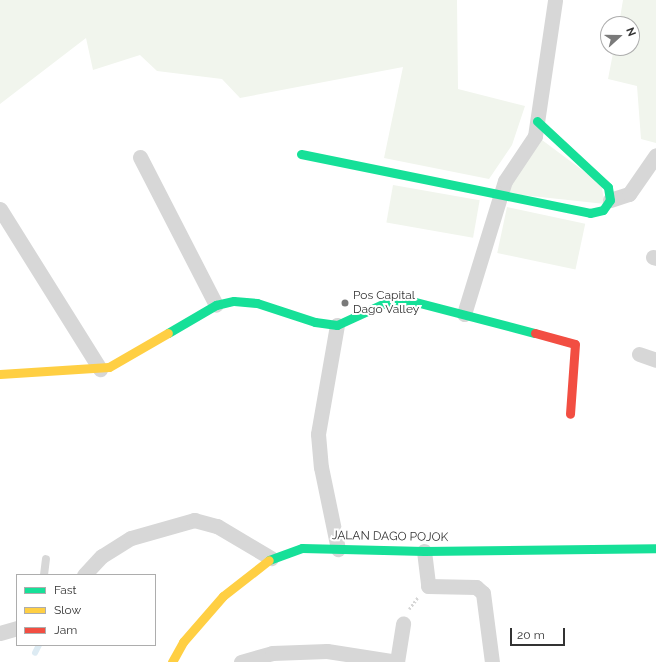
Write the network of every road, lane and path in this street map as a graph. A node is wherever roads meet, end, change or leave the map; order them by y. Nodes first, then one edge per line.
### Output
1 (555, 0) edge
2 (537, 121) junction
3 (300, 154) dead end
4 (656, 155) edge
5 (140, 157) dead end
6 (500, 195) junction
7 (610, 200) junction
8 (0, 209) edge
9 (216, 305) junction
10 (464, 314) junction
11 (337, 325) junction
12 (639, 354) dead end
13 (656, 360) edge
14 (100, 369) junction
15 (0, 374) edge
16 (570, 414) dead end
17 (656, 548) edge
18 (338, 549) junction
19 (424, 551) junction
20 (271, 558) junction
21 (46, 559) dead end
22 (44, 574) edge
23 (85, 574) edge
24 (428, 586) junction
25 (403, 623) joint
26 (16, 628) edge
27 (0, 633) edge
28 (172, 662) edge
29 (241, 662) edge
30 (397, 662) edge
31 (492, 662) edge

1 - 2 street
2 - 6 street
2 - 7 street
3 - 6 street
4 - 7 street
5 - 9 street
6 - 7 street
6 - 10 street
8 - 14 street
9 - 11 street
9 - 14 street
10 - 11 street
10 - 16 street
11 - 18 street
12 - 13 street
14 - 15 street
17 - 19 street, JALAN DAGO POJOK
18 - 19 street, JALAN DAGO POJOK
18 - 20 street, JALAN DAGO POJOK
19 - 24 street
20 - 23 street
20 - 28 street, JALAN DAGO POJOK
21 - 22 lane
24 - 25 path
24 - 31 street
25 - 30 street
26 - 27 street
29 - 30 street

